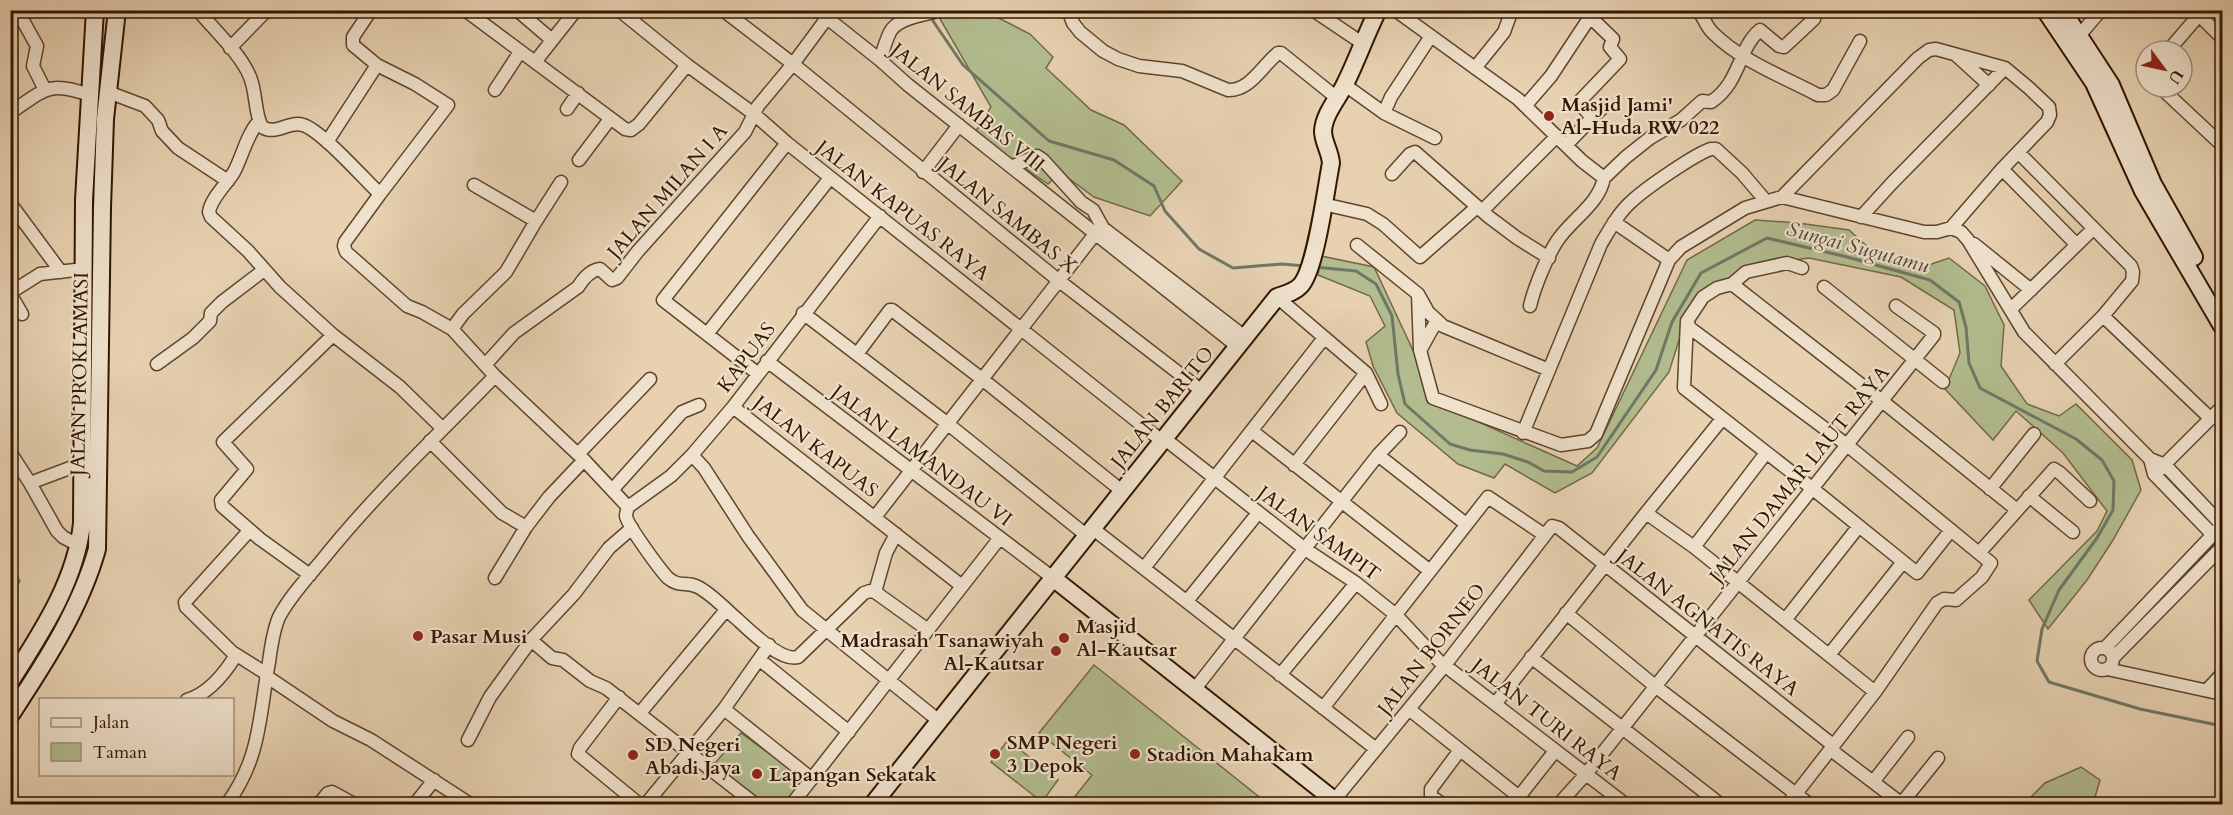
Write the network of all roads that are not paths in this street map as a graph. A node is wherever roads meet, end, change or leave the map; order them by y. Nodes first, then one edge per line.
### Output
1 (17, 10) edge
2 (95, 10) edge
3 (117, 10) edge
4 (198, 10) edge
5 (267, 10) edge
6 (371, 10) edge
7 (465, 10) edge
8 (517, 10) edge
9 (576, 10) edge
10 (619, 10) edge
11 (723, 10) edge
12 (939, 10) edge
13 (1068, 10) edge
14 (1313, 10) edge
15 (1378, 10) edge
16 (1395, 10) edge
17 (1512, 10) edge
18 (1812, 10) edge
19 (2045, 10) edge
20 (2062, 10) edge
21 (2101, 10) edge
22 (1699, 11) edge
23 (821, 13) edge
24 (2198, 13) edge
25 (1586, 14) edge
26 (1431, 36) junction
27 (2078, 37) junction
28 (2223, 38) edge
29 (2177, 39) edge
30 (552, 40) junction
31 (1860, 41) dead end
32 (1362, 43) junction
33 (230, 48) junction
34 (520, 52) junction
35 (1953, 52) junction
36 (1744, 56) junction
37 (880, 60) junction
38 (535, 62) junction
39 (793, 64) junction
40 (377, 65) junction
41 (687, 65) junction
42 (1475, 68) junction
43 (2005, 68) junction
44 (1989, 85) junction
45 (90, 87) junction
46 (108, 87) junction
47 (45, 90) junction
48 (495, 90) dead end
49 (1341, 92) junction
50 (578, 93) junction
51 (2173, 99) edge
52 (1525, 106) junction
53 (1602, 108) dead end
54 (567, 109) dead end
55 (10, 113) edge
56 (1384, 113) junction
57 (754, 114) junction
58 (1591, 117) junction
59 (610, 119) junction
60 (258, 121) junction
61 (959, 125) junction
62 (1436, 138) dead end
63 (1561, 141) junction
64 (327, 142) junction
65 (787, 143) junction
66 (2223, 145) edge
67 (2019, 152) junction
68 (579, 159) dead end
69 (1011, 167) junction
70 (2002, 169) junction
71 (923, 172) junction
72 (1392, 174) dead end
73 (830, 178) junction
74 (1604, 178) junction
75 (228, 181) junction
76 (561, 182) dead end
77 (474, 185) dead end
78 (380, 194) junction
79 (1782, 197) junction
80 (1765, 201) junction
81 (10, 203) edge
82 (1323, 204) junction
83 (1479, 209) junction
84 (880, 216) junction
85 (1861, 218) junction
86 (536, 221) junction
87 (1614, 222) junction
88 (1951, 228) junction
89 (2092, 229) junction
90 (1095, 234) junction
91 (1968, 240) junction
92 (2076, 244) junction
93 (1357, 245) dead end
94 (1549, 258) junction
95 (1669, 260) junction
96 (1802, 268) dead end
97 (84, 270) junction
98 (264, 270) junction
99 (61, 272) junction
100 (1058, 280) junction
101 (1732, 284) junction
102 (1824, 287) dead end
103 (2031, 290) junction
104 (1418, 294) junction
105 (1276, 297) junction
106 (2223, 305) edge
107 (1530, 306) dead end
108 (1896, 306) dead end
109 (2011, 309) junction
110 (803, 313) junction
111 (22, 314) dead end
112 (2103, 316) junction
113 (1437, 320) junction
114 (1687, 321) junction
115 (2223, 326) edge
116 (452, 329) junction
117 (1022, 329) junction
118 (707, 334) junction
119 (333, 335) junction
120 (1324, 338) junction
121 (1241, 342) junction
122 (1420, 350) junction
123 (857, 354) junction
124 (1915, 360) junction
125 (767, 361) junction
126 (157, 364) dead end
127 (2055, 364) junction
128 (484, 365) junction
129 (1549, 370) junction
130 (757, 373) junction
131 (1366, 373) junction
132 (495, 376) junction
133 (650, 379) dead end
134 (982, 379) junction
135 (1943, 382) dead end
136 (1202, 391) junction
137 (1882, 401) junction
138 (1381, 404) dead end
139 (699, 405) dead end
140 (733, 407) junction
141 (2223, 407) edge
142 (1722, 419) junction
143 (2211, 419) junction
144 (948, 424) junction
145 (442, 428) junction
146 (1252, 431) junction
147 (1400, 432) dead end
148 (1523, 433) junction
149 (2034, 434) dead end
150 (1163, 440) junction
151 (430, 441) junction
152 (1847, 445) junction
153 (10, 452) edge
154 (1766, 453) junction
155 (692, 455) junction
156 (1378, 455) junction
157 (581, 457) junction
158 (2150, 459) junction
159 (83, 463) junction
160 (1294, 465) junction
161 (2164, 465) junction
162 (911, 470) junction
163 (2154, 474) junction
164 (1214, 479) junction
165 (30, 483) junction
166 (613, 489) junction
167 (1813, 489) junction
168 (1990, 489) junction
169 (1122, 491) junction
170 (2029, 496) junction
171 (1341, 501) junction
172 (2090, 501) dead end
173 (628, 507) junction
174 (2018, 510) junction
175 (1258, 513) junction
176 (1646, 513) junction
177 (874, 517) junction
178 (1466, 524) junction
179 (2222, 525) edge
180 (1859, 526) junction
181 (526, 527) junction
182 (632, 528) junction
183 (1952, 530) junction
184 (249, 531) junction
185 (1089, 531) junction
186 (2073, 532) dead end
187 (896, 534) junction
188 (1544, 534) junction
189 (2213, 535) junction
190 (999, 539) junction
191 (80, 546) junction
192 (1694, 547) junction
193 (2223, 547) edge
194 (1305, 549) junction
195 (1979, 553) junction
196 (1903, 562) junction
197 (74, 564) junction
198 (92, 565) junction
199 (1605, 565) junction
200 (1144, 568) junction
201 (1430, 571) junction
202 (310, 575) junction
203 (495, 578) dead end
204 (1053, 578) junction
205 (1356, 583) junction
206 (1737, 583) junction
207 (962, 586) junction
208 (874, 592) junction
209 (1186, 601) junction
210 (726, 610) junction
211 (1566, 613) junction
212 (1396, 615) junction
213 (1785, 620) junction
214 (928, 630) junction
215 (827, 631) junction
216 (1695, 636) junction
217 (1234, 639) junction
218 (531, 640) junction
219 (769, 645) junction
220 (2105, 648) junction
221 (236, 655) junction
222 (1829, 655) junction
223 (27, 656) junction
224 (1532, 657) junction
225 (760, 660) junction
226 (2110, 663) junction
227 (42, 665) junction
228 (1445, 665) junction
229 (2223, 674) edge
230 (267, 675) junction
231 (1281, 675) junction
232 (889, 681) junction
233 (10, 682) edge
234 (1655, 686) junction
235 (1194, 690) junction
236 (2207, 690) junction
237 (1875, 692) junction
238 (2223, 694) edge
239 (194, 698) edge
240 (619, 698) junction
241 (1495, 704) junction
242 (1323, 708) junction
243 (723, 709) junction
244 (1410, 710) junction
245 (640, 713) junction
246 (10, 716) edge
247 (939, 721) junction
248 (1622, 728) junction
249 (849, 732) junction
250 (1908, 737) dead end
251 (468, 740) dead end
252 (1833, 748) junction
253 (1376, 749) junction
254 (1461, 750) junction
255 (1555, 751) junction
256 (688, 752) junction
257 (1938, 758) dead end
258 (1586, 774) junction
259 (812, 779) junction
260 (434, 780) junction
261 (1873, 782) junction
262 (1792, 800) edge
263 (1523, 801) edge
264 (653, 802) edge
265 (1335, 803) edge
266 (227, 804) edge
267 (319, 804) edge
268 (354, 804) edge
269 (415, 804) edge
270 (470, 804) edge
271 (639, 804) edge
272 (756, 804) edge
273 (792, 804) edge
274 (873, 804) edge
275 (1442, 804) edge
276 (1559, 804) edge
277 (1622, 804) edge
278 (1720, 804) edge
279 (1809, 804) edge
280 (1902, 804) edge

1 - 47 street
2 - 45 street, JALAN PROKLAMASI
3 - 46 street, JALAN PROKLAMASI
4 - 33 street
5 - 33 street
6 - 40 street
7 - 34 street
8 - 30 street
9 - 30 street
10 - 41 street, JALAN KAPUAS RAYA
11 - 39 street, JALAN SAMBAS X
12 - 37 street
13 - 49 street
14 - 32 street
15 - 32 street
16 - 26 street
17 - 42 street
18 - 36 street
19 - 115 street
20 - 27 street
21 - 27 street
22 - 36 street
23 - 37 street, JALAN SAMBAS VIII
23 - 39 street
24 - 28 street
24 - 29 street
25 - 52 street
25 - 58 street
26 - 42 street
26 - 56 street
27 - 106 street
30 - 38 street
31 - 36 street
32 - 49 street
33 - 60 street
34 - 38 street
34 - 48 street
35 - 43 street
35 - 44 street
35 - 79 street
36 - 74 street
37 - 61 street, JALAN SAMBAS VIII
38 - 50 street
39 - 57 street
39 - 71 street, JALAN SAMBAS X
40 - 64 street
40 - 78 street
41 - 57 street, JALAN KAPUAS RAYA
41 - 59 street
42 - 52 street
43 - 44 street
43 - 67 street
44 - 85 street
45 - 46 street
45 - 47 street
45 - 97 street, JALAN PROKLAMASI
46 - 75 street
46 - 198 street, JALAN PROKLAMASI
47 - 55 street
49 - 56 street
49 - 82 street
50 - 54 street
50 - 59 street
51 - 66 street
52 - 63 street
53 - 58 street
56 - 62 street
57 - 65 street, JALAN KAPUAS RAYA
57 - 128 street, JALAN MILAN I A
58 - 63 street
59 - 68 street
60 - 64 street
60 - 75 street
61 - 69 street, JALAN SAMBAS VIII
61 - 71 street
63 - 74 street
63 - 83 street
64 - 78 street
65 - 73 street, JALAN KAPUAS RAYA
65 - 118 street
67 - 70 street
67 - 89 street
69 - 90 street, JALAN SAMBAS VIII
69 - 121 street
70 - 88 street
70 - 92 street
71 - 100 street, JALAN SAMBAS X
72 - 83 street
73 - 84 street, JALAN KAPUAS RAYA
73 - 118 street
74 - 94 street
75 - 98 street
76 - 86 street
77 - 86 street
78 - 116 street
79 - 80 street
79 - 85 street
80 - 87 street
80 - 95 street
81 - 99 street
82 - 83 street
82 - 105 street, JALAN BARITO
83 - 94 street
84 - 110 street, KAPUAS
84 - 117 street, JALAN KAPUAS RAYA
85 - 88 street
86 - 116 street
87 - 95 street
87 - 129 street
88 - 91 street
89 - 92 street
89 - 112 street
90 - 100 street, JALAN KAPUAS
90 - 121 street, JALAN SAMBAS VIII
91 - 103 street
91 - 109 street
92 - 103 street
93 - 104 street
94 - 107 street
95 - 148 street
96 - 101 street
97 - 99 street
97 - 159 street, JALAN PROKLAMASI
98 - 119 street
98 - 126 street
99 - 111 street
100 - 117 street, JALAN KAPUAS
100 - 136 street, JALAN SAMBAS X
101 - 114 street
101 - 137 street
102 - 124 street
103 - 109 street
104 - 113 street
104 - 122 street
105 - 120 street
105 - 121 street, JALAN BARITO
108 - 124 street, JALAN DAMAR LAUT RAYA
109 - 127 street
110 - 123 street
110 - 125 street, KAPUAS
112 - 127 street
112 - 143 street
113 - 122 street
113 - 129 street
114 - 142 street
114 - 152 street
116 - 128 street
117 - 134 street, JALAN KAPUAS
117 - 150 street, JALAN KAPUAS RAYA
118 - 130 street
119 - 145 street
119 - 184 street
120 - 131 street
120 - 146 street
121 - 136 street, JALAN BARITO
122 - 148 street
123 - 134 street
123 - 144 street
124 - 135 street
124 - 137 street, JALAN DAMAR LAUT RAYA
125 - 130 street, KAPUAS
125 - 162 street, JALAN LAMANDAU VI
127 - 158 street
128 - 132 street
129 - 148 street
130 - 140 street, KAPUAS
131 - 138 street
131 - 160 street
132 - 145 street
132 - 157 street
133 - 157 street
134 - 144 street, JALAN KAPUAS
134 - 169 street
136 - 150 street, JALAN BARITO
137 - 152 street, JALAN DAMAR LAUT RAYA
137 - 168 street
139 - 166 street
140 - 155 street, KAPUAS
140 - 177 street, JALAN KAPUAS
141 - 143 street
142 - 154 street
142 - 176 street
143 - 161 street
144 - 162 street, JALAN KAPUAS
144 - 185 street
145 - 151 street
146 - 160 street
146 - 164 street
147 - 156 street
149 - 168 street
150 - 164 street, JALAN SAMPIT
150 - 169 street, JALAN BARITO
151 - 181 street
151 - 202 street
152 - 167 street, JALAN DAMAR LAUT RAYA
152 - 183 street
153 - 165 street
154 - 167 street
154 - 192 street
155 - 173 street, KAPUAS
155 - 215 street
156 - 171 street
156 - 178 street
157 - 166 street
157 - 181 street
158 - 161 street
158 - 163 street
159 - 165 street
159 - 191 street, JALAN PROKLAMASI
160 - 171 street
161 - 163 street
161 - 179 street
162 - 177 street, JALAN KAPUAS
162 - 190 street, JALAN LAMANDAU VI
163 - 189 street
164 - 175 street, JALAN SAMPIT
164 - 200 street
165 - 191 street
166 - 173 street
167 - 180 street
167 - 206 street, JALAN DAMAR LAUT RAYA
168 - 174 street
169 - 185 street, JALAN BARITO
170 - 172 street
170 - 174 street
170 - 186 street
171 - 194 street
171 - 201 street
173 - 182 street
174 - 195 street
175 - 194 street, JALAN SAMPIT
175 - 209 street
176 - 192 street
176 - 199 street
177 - 187 street, JALAN KAPUAS
178 - 188 street
178 - 201 street
179 - 189 street
180 - 196 street
180 - 213 street
181 - 203 street
182 - 210 street
182 - 218 street
183 - 195 street
183 - 196 street
184 - 202 street
184 - 221 street
185 - 200 street
185 - 204 street, JALAN BARITO
187 - 207 street, JALAN KAPUAS
187 - 208 street
188 - 199 street, JALAN AGNATIS RAYA
188 - 228 street, JALAN BORNEO
189 - 220 street
190 - 204 street, JALAN LAMANDAU VI
190 - 207 street
191 - 197 street, JALAN PROKLAMASI
192 - 206 street
193 - 226 street
194 - 205 street, JALAN SAMPIT
194 - 217 street
195 - 237 street
196 - 222 street
197 - 198 street
197 - 223 street, JALAN PROKLAMASI
198 - 227 street, JALAN PROKLAMASI
199 - 211 street
199 - 216 street, JALAN AGNATIS RAYA
200 - 209 street
201 - 212 street
202 - 230 street
204 - 235 street
204 - 247 street, JALAN BARITO
205 - 212 street, JALAN SAMPIT
205 - 231 street
206 - 213 street
206 - 216 street, JALAN DAMAR LAUT RAYA
207 - 214 street
208 - 214 street
208 - 215 street
209 - 217 street
210 - 219 street
210 - 245 street
211 - 224 street
211 - 234 street
212 - 228 street, JALAN SAMPIT
212 - 242 street
213 - 222 street
214 - 232 street
215 - 219 street
215 - 232 street
216 - 234 street, JALAN DAMAR LAUT RAYA
216 - 252 street, JALAN AGNATIS RAYA
217 - 231 street
217 - 235 street
218 - 240 street
218 - 251 street
219 - 225 street
220 - 226 street
220 - 226 street
221 - 230 street
221 - 239 street
222 - 237 street
223 - 227 street
223 - 233 street, JALAN PROKLAMASI
224 - 241 street
224 - 248 street
225 - 243 street
225 - 249 street
226 - 236 street
227 - 246 street, JALAN PROKLAMASI
228 - 241 street, JALAN TURI RAYA
228 - 244 street, JALAN BORNEO
229 - 236 street
230 - 260 street
230 - 266 street
231 - 242 street
232 - 247 street
232 - 249 street
234 - 248 street, JALAN DAMAR LAUT RAYA
234 - 262 street
235 - 265 street
236 - 238 street
237 - 252 street
240 - 245 street
240 - 271 street
241 - 255 street, JALAN TURI RAYA
242 - 253 street
243 - 256 street
243 - 259 street
244 - 253 street, JALAN BORNEO
244 - 254 street
245 - 256 street
247 - 274 street, JALAN BARITO
248 - 258 street, JALAN DAMAR LAUT RAYA
248 - 278 street
249 - 259 street
250 - 261 street
252 - 261 street, JALAN AGNATIS RAYA
252 - 262 street
253 - 265 street, JALAN BORNEO
254 - 263 street
254 - 275 street
255 - 258 street, JALAN TURI RAYA
255 - 263 street
256 - 264 street
256 - 272 street
257 - 280 street
258 - 276 street, JALAN DAMAR LAUT RAYA
258 - 277 street, JALAN TURI RAYA
259 - 273 street
260 - 269 street
260 - 270 street
261 - 280 street, JALAN AGNATIS RAYA
262 - 279 street
267 - 268 street

